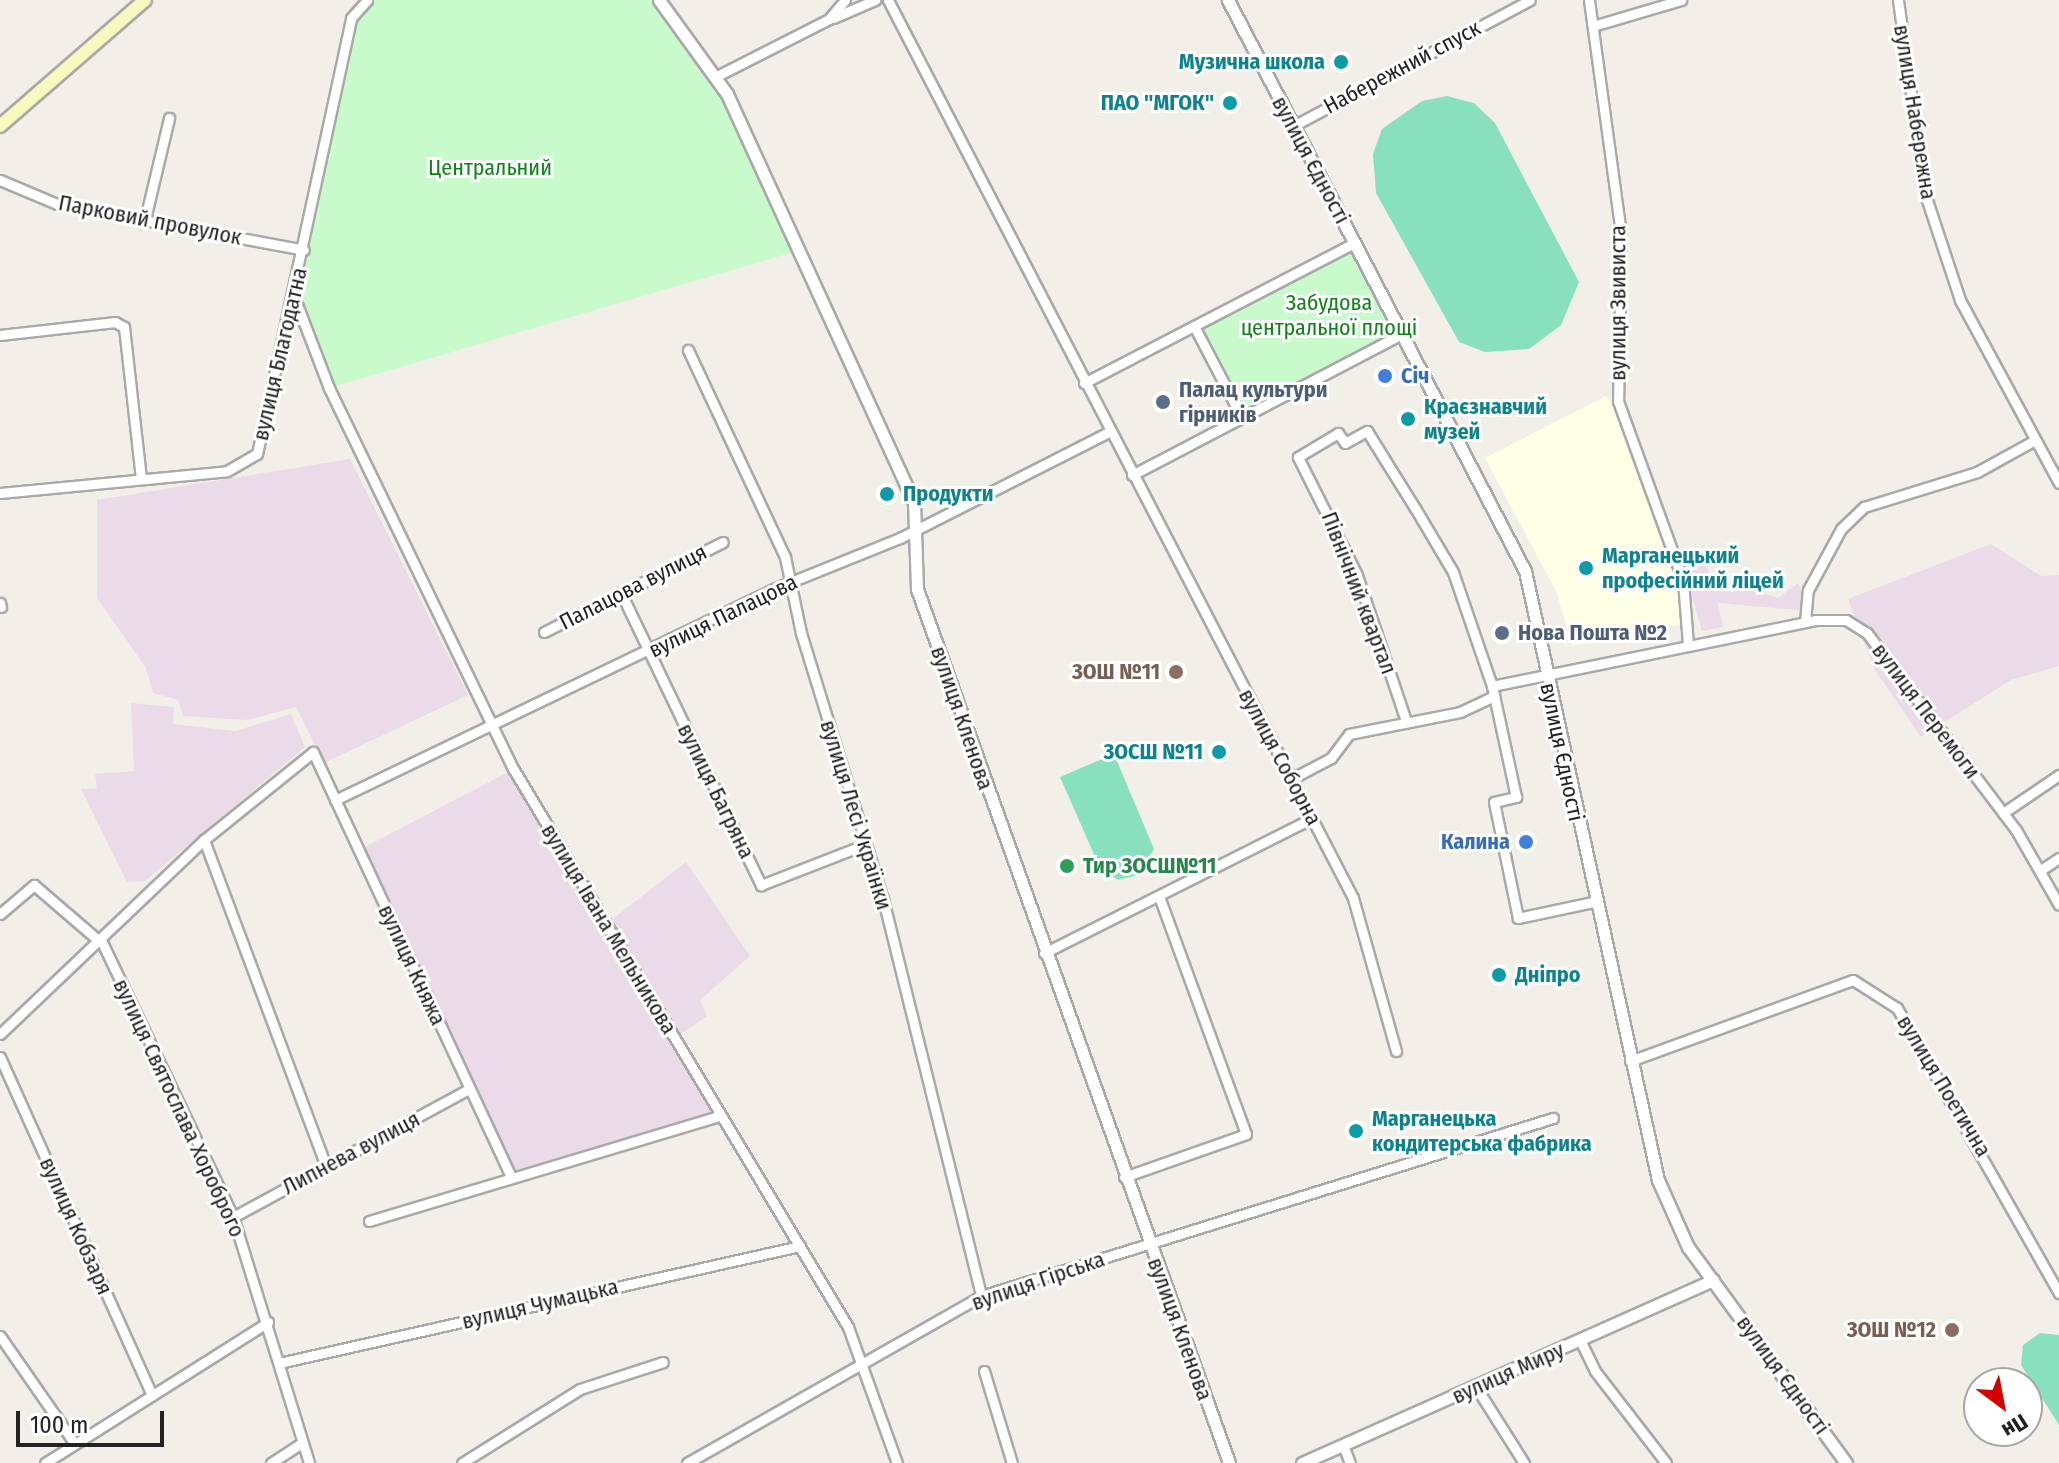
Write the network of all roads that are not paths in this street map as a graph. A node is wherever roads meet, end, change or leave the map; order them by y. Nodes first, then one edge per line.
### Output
1 (145, 0) edge
2 (367, 0) edge
3 (659, 0) edge
4 (845, 0) edge
5 (875, 0) edge
6 (888, 0) edge
7 (1228, 0) edge
8 (1530, 0) edge
9 (1589, 0) edge
10 (1681, 0) edge
11 (1898, 0) edge
12 (1510, 4) edge
13 (829, 19) junction
14 (1593, 26) junction
15 (715, 77) junction
16 (169, 118) dead end
17 (0, 126) edge
18 (1293, 126) junction
19 (0, 180) edge
20 (145, 219) junction
21 (1354, 243) junction
22 (304, 250) junction
23 (295, 299) junction
24 (1194, 326) junction
25 (1402, 334) junction
26 (0, 335) edge
27 (688, 350) dead end
28 (1084, 383) junction
29 (1241, 416) junction
30 (1109, 432) junction
31 (2035, 440) junction
32 (1132, 475) junction
33 (141, 478) junction
34 (2059, 483) edge
35 (0, 493) edge
36 (920, 526) junction
37 (723, 542) dead end
38 (793, 581) junction
39 (622, 595) junction
40 (1805, 622) junction
41 (544, 632) dead end
42 (1688, 645) junction
43 (649, 652) junction
44 (1546, 676) junction
45 (1493, 691) junction
46 (1406, 721) junction
47 (494, 725) junction
48 (2059, 775) edge
49 (1291, 779) junction
50 (335, 800) junction
51 (2003, 813) junction
52 (1312, 818) junction
53 (204, 840) junction
54 (866, 844) junction
55 (2059, 858) edge
56 (2041, 870) junction
57 (1160, 899) junction
58 (1593, 902) junction
59 (2059, 905) edge
60 (0, 914) edge
61 (99, 939) junction
62 (1044, 953) junction
63 (0, 1034) edge
64 (1396, 1051) dead end
65 (0, 1057) edge
66 (1630, 1061) junction
67 (469, 1089) junction
68 (719, 1116) junction
69 (1553, 1118) dead end
70 (326, 1166) junction
71 (1124, 1177) junction
72 (512, 1178) junction
73 (233, 1217) junction
74 (369, 1221) dead end
75 (1149, 1244) junction
76 (800, 1246) junction
77 (1713, 1280) junction
78 (2059, 1293) edge
79 (981, 1296) junction
80 (268, 1322) junction
81 (0, 1336) edge
82 (1580, 1340) junction
83 (864, 1360) junction
84 (663, 1362) dead end
85 (279, 1363) junction
86 (984, 1371) dead end
87 (1476, 1387) junction
88 (152, 1395) junction
89 (302, 1443) junction
90 (75, 1444) junction
91 (1343, 1445) junction
92 (45, 1463) edge
93 (271, 1463) edge
94 (309, 1463) edge
95 (462, 1463) edge
96 (687, 1463) edge
97 (897, 1463) edge
98 (1012, 1463) edge
99 (1229, 1463) edge
100 (1302, 1463) edge
101 (1350, 1463) edge
102 (1524, 1463) edge
103 (1666, 1463) edge
104 (1846, 1463) edge

1 - 17 main road
2 - 22 street, вулиця Благодатна
3 - 15 street
4 - 13 street
5 - 13 street
6 - 28 street, вулиця Соборна
7 - 18 street, вулиця Єдності
8 - 12 street, Набережний спуск
9 - 14 street, вулиця Звивиста
10 - 14 street
11 - 31 street, вулиця Набережна
12 - 18 street, Набережний спуск
13 - 15 street
14 - 42 street, вулиця Звивиста
15 - 36 street
16 - 20 street
18 - 21 street, вулиця Єдності
19 - 20 street, Парковий провулок
20 - 22 street, Парковий провулок
21 - 24 street
21 - 25 street, вулиця Єдності
22 - 23 street, вулиця Благодатна
23 - 33 street, вулиця Благодатна
23 - 47 street, вулиця Івана Мельникова
24 - 28 street
24 - 29 street
25 - 29 street
25 - 44 street, вулиця Єдності
26 - 33 street
27 - 38 street, вулиця Лесі Українки
28 - 30 street, вулиця Соборна
29 - 32 street
30 - 32 street, вулиця Соборна
30 - 36 street, вулиця Палацова
31 - 34 street, вулиця Набережна
31 - 40 street
32 - 49 street, вулиця Соборна
33 - 35 street, вулиця Благодатна
36 - 38 street, вулиця Палацова
36 - 62 street, вулиця Кленова
37 - 39 street, Палацова вулиця
38 - 43 street, вулиця Палацова
38 - 54 street, вулиця Лесі Українки
39 - 41 street, Палацова вулиця
39 - 43 street, вулиця Багряна
40 - 42 street, вулиця Перемоги
40 - 51 street, вулиця Перемоги
42 - 44 street, вулиця Перемоги
43 - 47 street, вулиця Палацова
43 - 54 street, вулиця Багряна
44 - 45 street
44 - 58 street, вулиця Єдності
45 - 46 street
45 - 46 street, Північний квартал
45 - 58 street, Північний квартал
46 - 49 street
47 - 50 street, вулиця Палацова
47 - 68 street, вулиця Івана Мельникова
48 - 51 street
49 - 52 street, вулиця Соборна
50 - 53 street, вулиця Княжа
50 - 67 street, вулиця Княжа
51 - 56 street, вулиця Перемоги
52 - 57 street
52 - 64 street, вулиця Соборна
53 - 61 street
53 - 70 street
54 - 79 street, вулиця Лесі Українки
55 - 56 street
56 - 59 street, вулиця Перемоги
57 - 62 street
57 - 71 street
58 - 66 street, вулиця Єдності
60 - 61 street
61 - 63 street
61 - 73 street, вулиця Святослава Хороброго
62 - 71 street, вулиця Кленова
65 - 88 street, вулиця Кобзаря
66 - 77 street, вулиця Єдності
66 - 78 street, вулиця Поетична
67 - 70 street, Липнева вулиця
67 - 72 street, вулиця Княжа
68 - 72 street
68 - 76 street, вулиця Івана Мельникова
69 - 75 street, вулиця Гірська
70 - 73 street, Липнева вулиця
71 - 75 street, вулиця Кленова
72 - 74 street
73 - 80 street, вулиця Святослава Хороброго
75 - 79 street, вулиця Гірська
75 - 99 street, вулиця Кленова
76 - 83 street, вулиця Івана Мельникова
76 - 85 street, вулиця Чумацька
77 - 82 street, вулиця Миру
77 - 104 street, вулиця Єдності
79 - 83 street, вулиця Гірська
80 - 85 street, вулиця Святослава Хороброго
80 - 88 street
81 - 90 street
82 - 87 street, вулиця Миру
82 - 103 street
83 - 96 street, вулиця Гірська
83 - 97 street, вулиця Івана Мельникова
84 - 95 street
85 - 89 street, вулиця Святослава Хороброго
86 - 98 street
87 - 91 street, вулиця Миру
87 - 102 street
88 - 90 street
89 - 93 street
89 - 94 street, вулиця Святослава Хороброго
90 - 92 street
91 - 100 street, вулиця Миру
91 - 101 street

